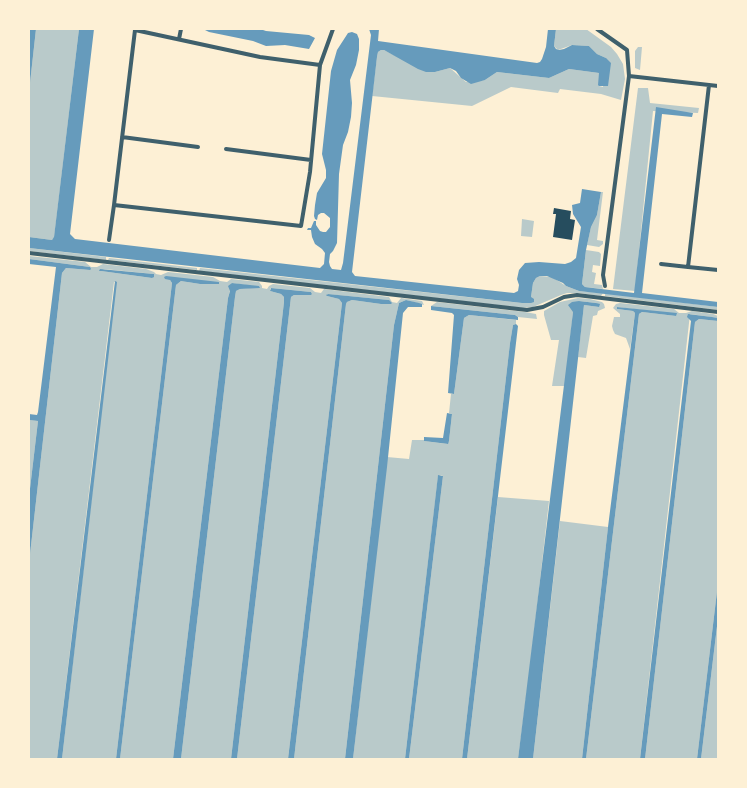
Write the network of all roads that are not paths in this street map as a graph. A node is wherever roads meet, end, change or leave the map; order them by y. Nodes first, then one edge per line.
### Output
1 (181, 29) edge
2 (332, 29) edge
3 (597, 29) edge
4 (135, 30) edge
5 (179, 39) junction
6 (320, 65) junction
7 (629, 76) junction
8 (709, 85) junction
9 (718, 86) edge
10 (122, 137) junction
11 (198, 147) dead end
12 (226, 149) dead end
13 (311, 160) junction
14 (114, 205) junction
15 (109, 240) dead end
16 (29, 253) edge
17 (661, 264) dead end
18 (688, 267) junction
19 (718, 270) edge
20 (604, 286) dead end
21 (718, 312) edge

1 - 5 street
2 - 6 street
3 - 7 street
4 - 5 street
4 - 10 street
5 - 6 street
6 - 13 street
7 - 8 street
7 - 20 street
8 - 9 street
8 - 18 street
10 - 11 street
10 - 14 street
12 - 13 street
13 - 14 street
14 - 15 street
16 - 21 street
17 - 18 street
18 - 19 street

